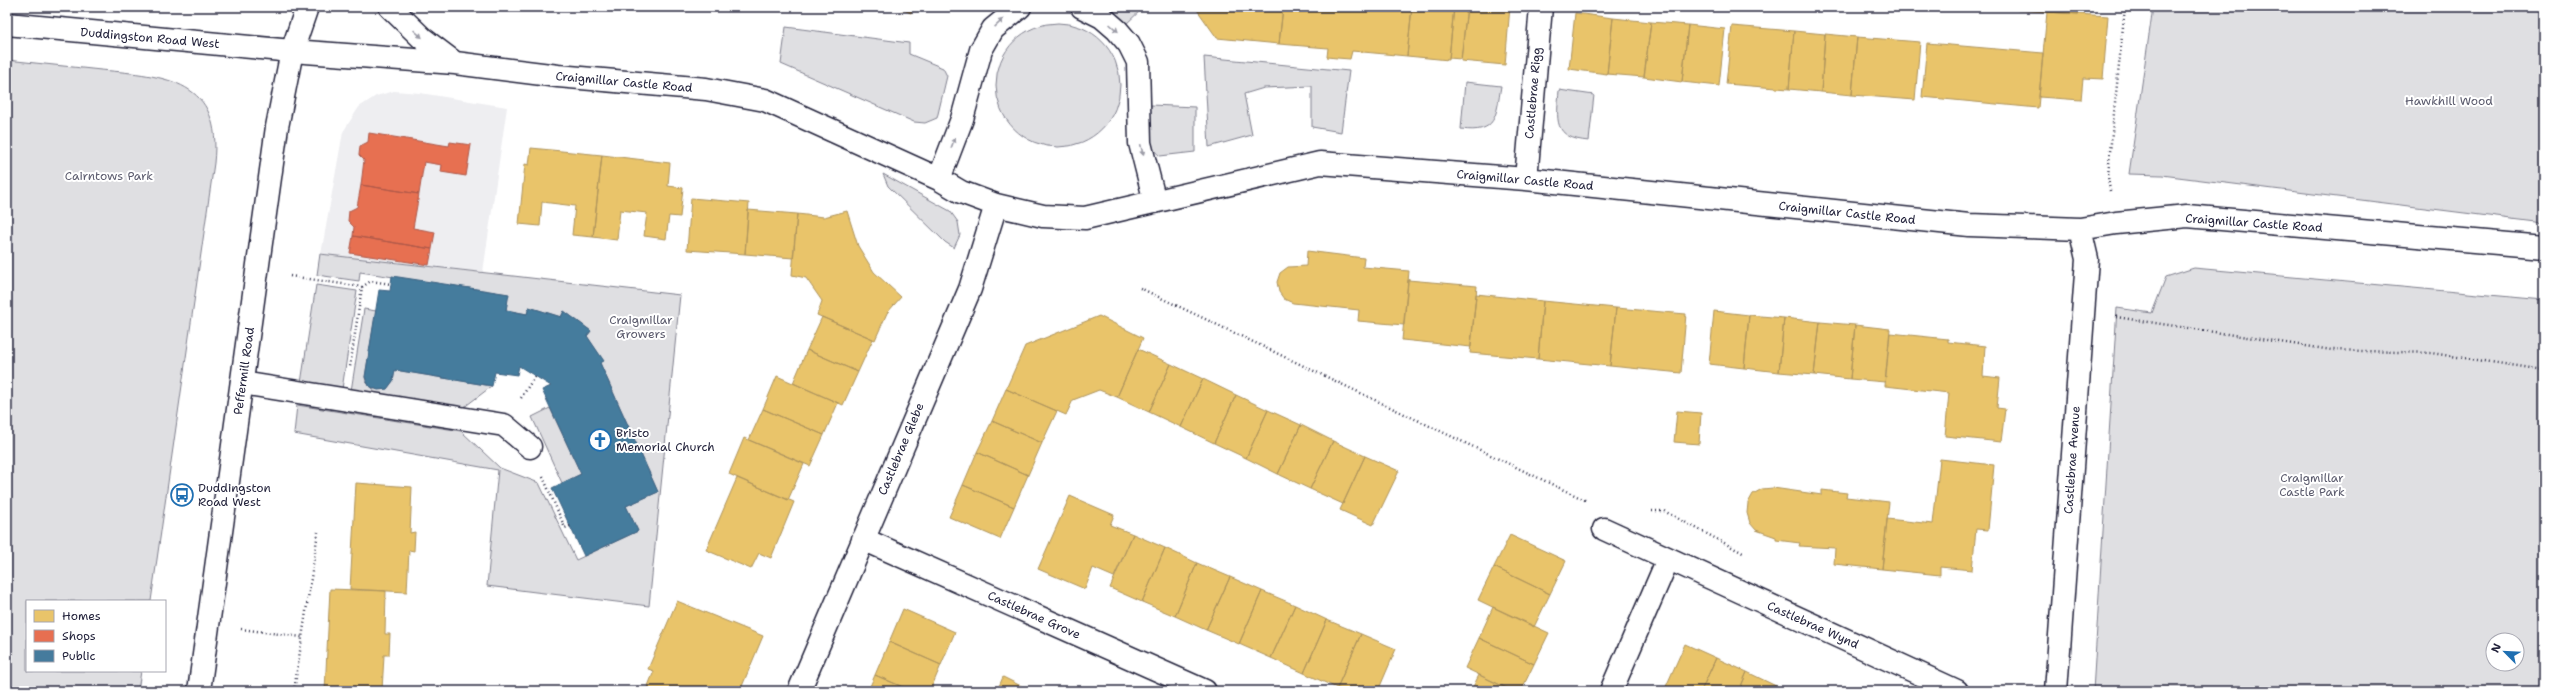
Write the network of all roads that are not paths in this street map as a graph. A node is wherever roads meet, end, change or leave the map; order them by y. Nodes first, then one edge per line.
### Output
1 (307, 7) edge
2 (390, 7) edge
3 (1020, 7) edge
4 (1082, 7) edge
5 (1541, 7) edge
6 (7, 24) edge
7 (292, 51) junction
8 (455, 63) junction
9 (939, 179) junction
10 (1526, 179) junction
11 (1155, 202) junction
12 (996, 205) junction
13 (2080, 229) junction
14 (2544, 247) edge
15 (242, 383) junction
16 (530, 447) road end
17 (1604, 529) dead end
18 (863, 539) junction
19 (1668, 559) junction
20 (199, 691) edge
21 (799, 691) edge
22 (1204, 691) edge
23 (1611, 691) edge
24 (1957, 691) edge
25 (2056, 691) edge

1 - 7 street, Peffermill Road
2 -> 8 street
9 -> 3 street
4 -> 11 street
5 - 10 street, Castlebrae Rigg
6 - 7 street, Duddingston Road West
7 - 8 street, Craigmillar Castle Road
7 - 15 street, Peffermill Road
8 - 9 street, Craigmillar Castle Road
9 - 12 street, Craigmillar Castle Road
10 - 11 street, Craigmillar Castle Road
10 - 13 street, Craigmillar Castle Road
11 - 12 street, Craigmillar Castle Road
12 - 18 street, Castlebrae Glebe
13 - 14 street, Craigmillar Castle Road
13 - 25 street, Castlebrae Avenue
15 - 16 street
15 - 20 street, Peffermill Road
17 - 19 street, Castlebrae Wynd
18 - 21 street, Castlebrae Glebe
18 - 22 street, Castlebrae Grove
19 - 23 street
19 - 24 street, Castlebrae Wynd

